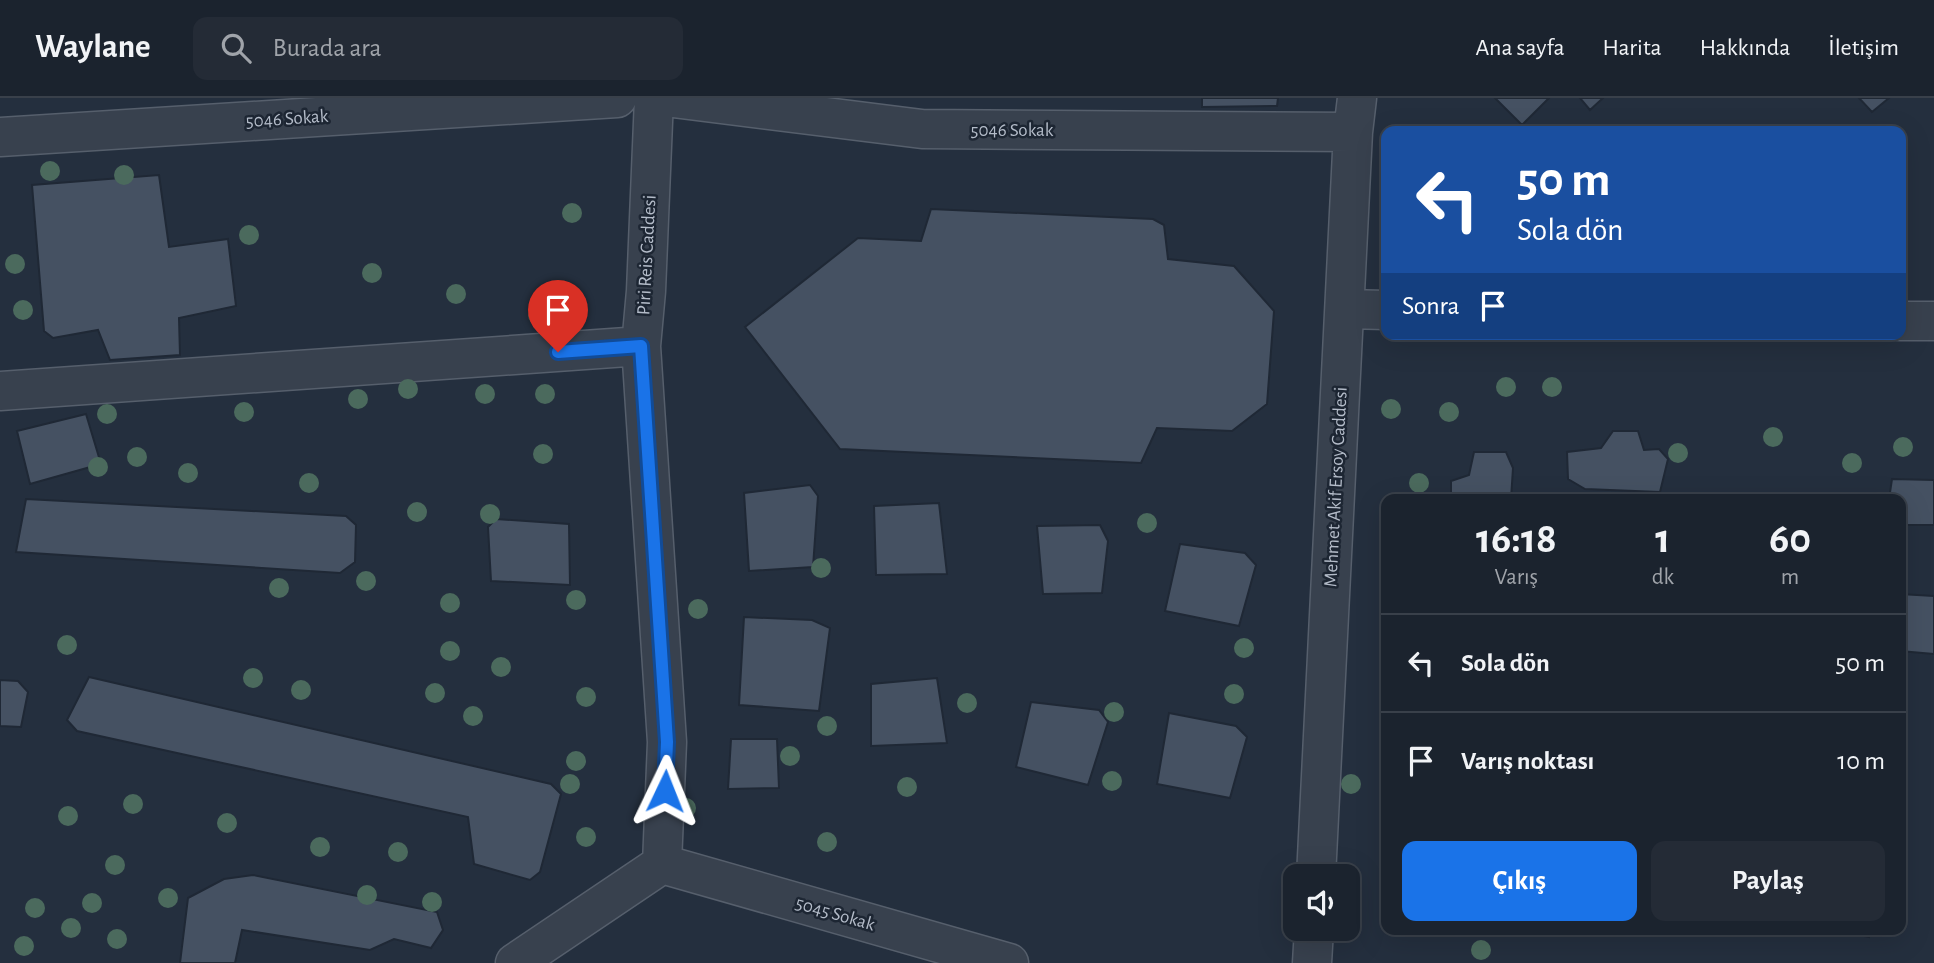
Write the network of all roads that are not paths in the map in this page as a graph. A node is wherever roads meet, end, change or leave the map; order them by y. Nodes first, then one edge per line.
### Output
1 (617, 98) edge
2 (654, 98) edge
3 (673, 98) edge
4 (1355, 115) edge
5 (0, 137) edge
6 (1345, 309) junction
7 (1381, 310) edge
8 (1906, 321) edge
9 (1934, 321) edge
10 (641, 346) junction
11 (0, 391) edge
12 (662, 864) junction
13 (1318, 864) edge
14 (1313, 941) edge
15 (515, 963) edge
16 (1009, 963) edge
17 (1312, 963) edge

1 - 5 street, 5046 Sokak
2 - 10 street, Piri Reis Caddesi
3 - 4 street, 5046 Sokak
4 - 6 street, Mehmet Akif Ersoy Caddesi
6 - 7 street
6 - 13 street, Mehmet Akif Ersoy Caddesi
8 - 9 street
10 - 11 street
10 - 12 street, Piri Reis Caddesi
12 - 15 street
12 - 16 street, 5045 Sokak
14 - 17 street

